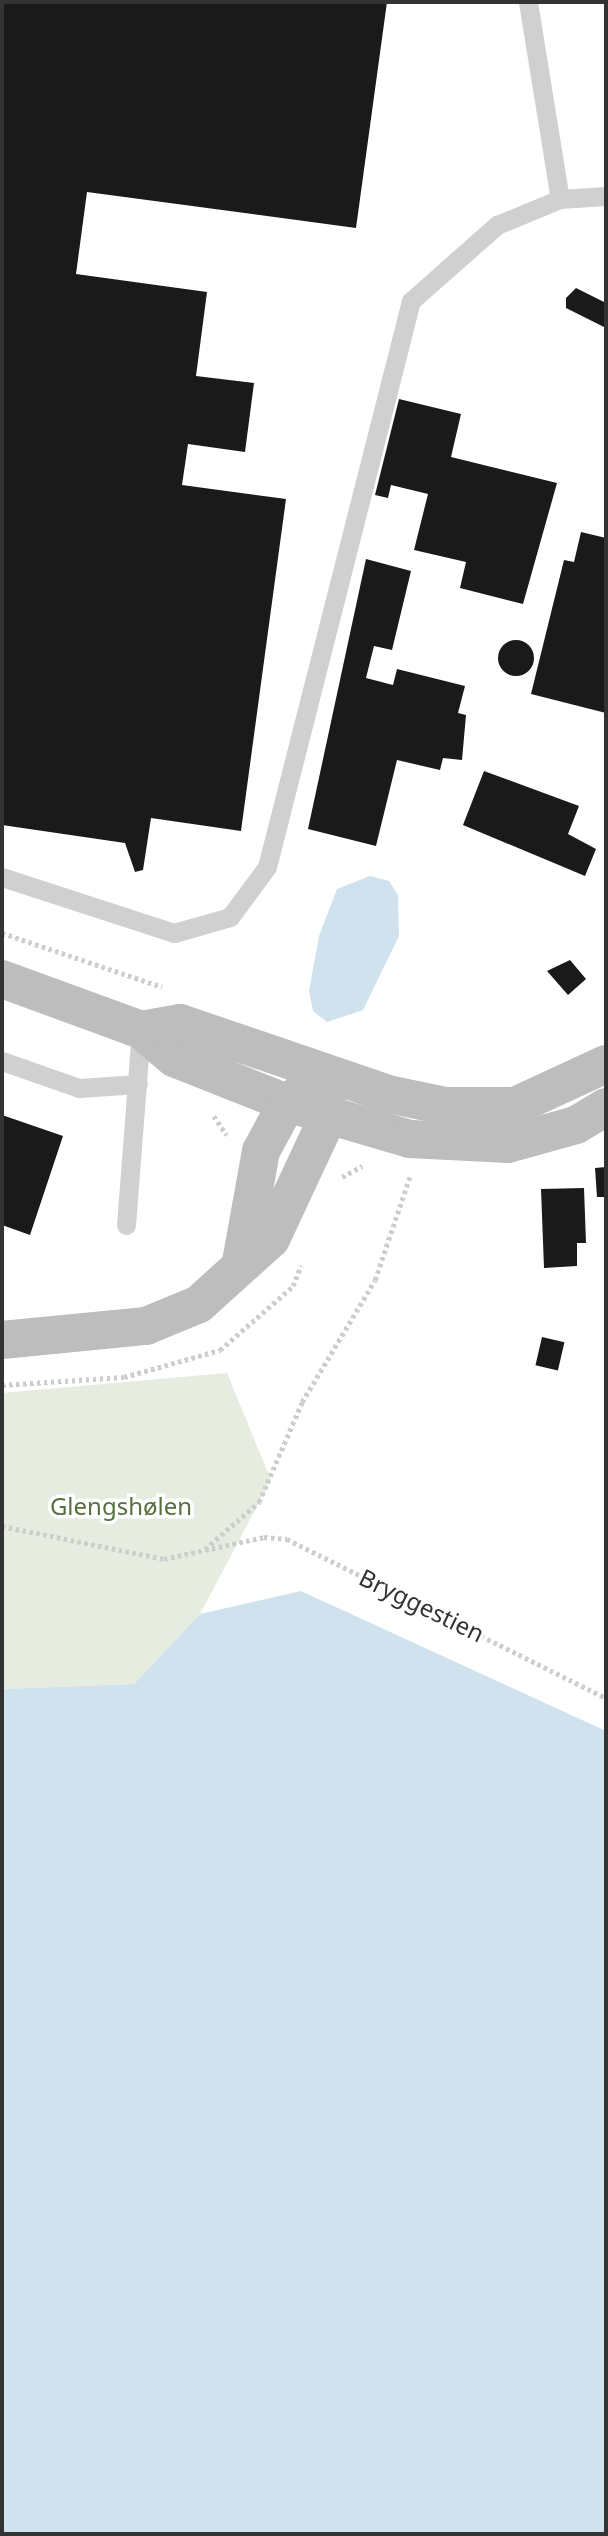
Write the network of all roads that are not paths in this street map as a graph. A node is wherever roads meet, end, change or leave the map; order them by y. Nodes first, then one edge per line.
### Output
1 (528, 2) edge
2 (606, 196) edge
3 (560, 199) junction
4 (2, 877) edge
5 (2, 979) edge
6 (141, 1030) junction
7 (2, 1061) edge
8 (606, 1064) edge
9 (325, 1074) junction
10 (138, 1084) junction
11 (287, 1103) junction
12 (606, 1107) edge
13 (327, 1119) junction
14 (126, 1225) dead end
15 (241, 1262) junction
16 (2, 1340) edge

1 - 3 lane
2 - 3 lane
3 - 4 lane
5 - 6 main road
6 - 9 main road
6 - 10 lane
6 - 11 main road
7 - 10 lane
8 - 9 main road
9 - 11 main road
9 - 13 main road
10 - 14 lane
11 - 13 main road
11 - 15 main road
12 - 13 main road
13 - 15 main road
15 - 16 main road

